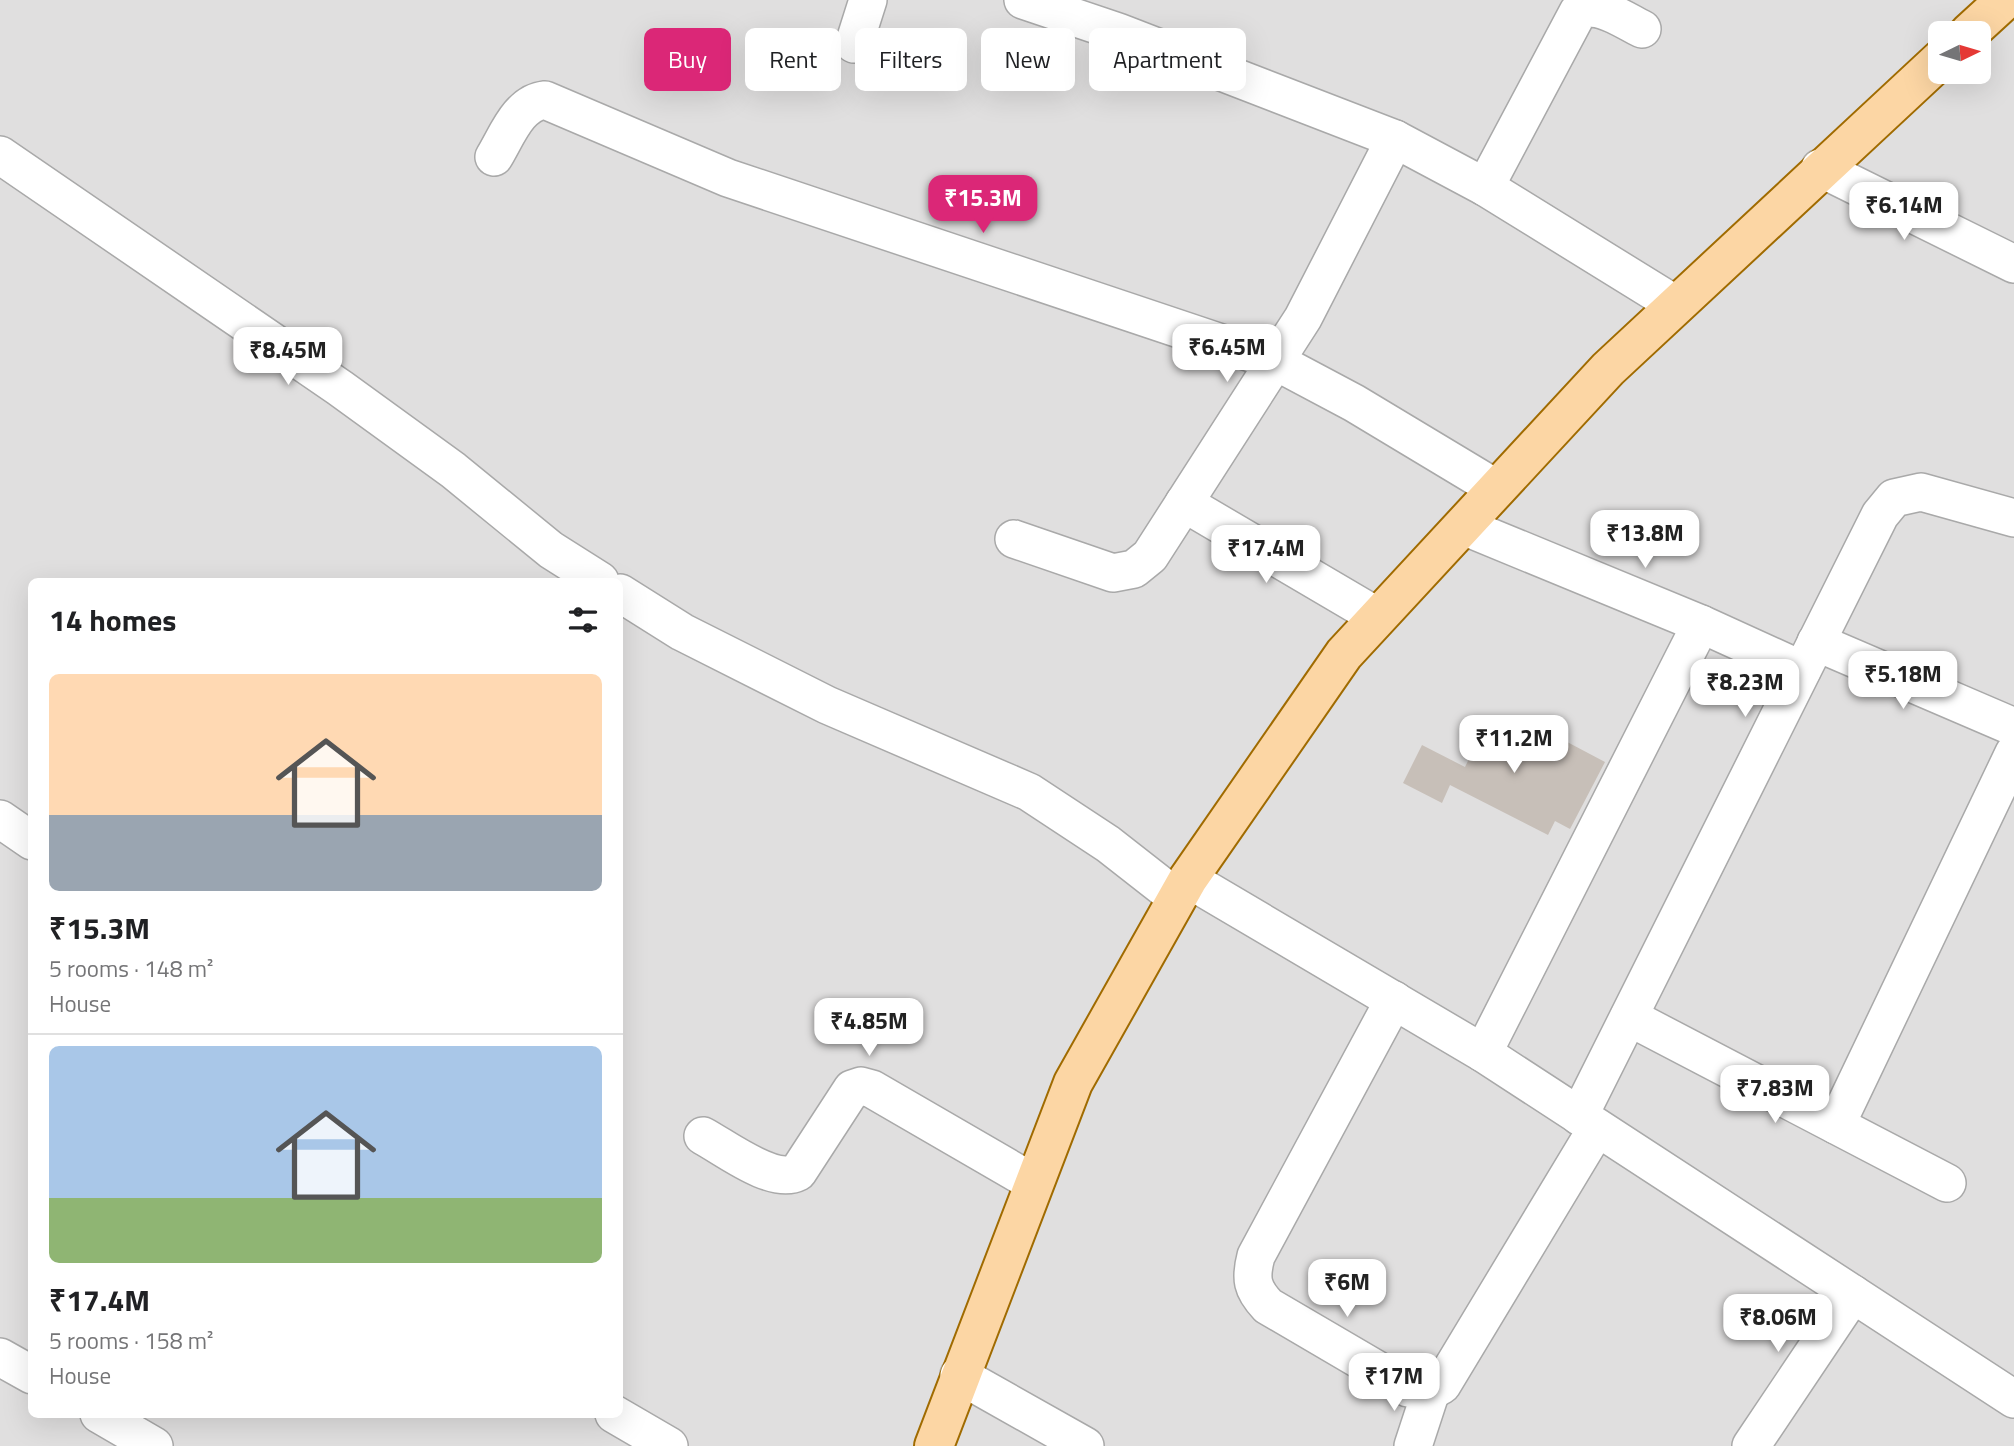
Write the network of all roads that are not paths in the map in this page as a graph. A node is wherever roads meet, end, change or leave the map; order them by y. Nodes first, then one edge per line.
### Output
1 (868, 0) edge
2 (1023, 0) edge
3 (2005, 0) edge
4 (1982, 21) edge
5 (1642, 29) dead end
6 (854, 44) dead end
7 (1928, 70) edge
8 (1395, 139) junction
9 (0, 155) edge
10 (494, 158) dead end
11 (1820, 168) junction
12 (1485, 187) junction
13 (2014, 264) edge
14 (1676, 305) junction
15 (1275, 362) junction
16 (1497, 489) junction
17 (1184, 503) junction
18 (2014, 518) edge
19 (1463, 526) junction
20 (1014, 539) dead end
21 (595, 578) edge
22 (623, 595) edge
23 (1378, 617) junction
24 (1700, 624) junction
25 (1809, 656) junction
26 (2014, 727) edge
27 (2014, 753) edge
28 (0, 819) edge
29 (28, 838) edge
30 (1183, 888) junction
31 (1394, 1000) junction
32 (1629, 1017) junction
33 (1483, 1053) junction
34 (1588, 1122) junction
35 (1836, 1125) junction
36 (703, 1136) dead end
37 (1034, 1183) junction
38 (1947, 1183) dead end
39 (1853, 1294) junction
40 (0, 1357) edge
41 (28, 1373) edge
42 (959, 1376) junction
43 (1432, 1391) junction
44 (2014, 1399) edge
45 (106, 1418) edge
46 (621, 1418) edge
47 (154, 1446) edge
48 (669, 1446) edge
49 (934, 1446) edge
50 (1085, 1446) edge
51 (1413, 1446) edge
52 (1751, 1446) edge

1 - 6 street
2 - 8 street
3 - 4 main road
5 - 12 street
7 - 11 main road
8 - 12 street
8 - 15 street
9 - 21 street
10 - 15 street
11 - 13 street
11 - 14 main road
12 - 14 street
14 - 16 main road
15 - 16 street
15 - 17 street
16 - 19 main road
17 - 20 street
17 - 23 street
18 - 25 street
19 - 23 main road
19 - 24 street
22 - 30 street
23 - 30 main road
24 - 25 street
24 - 33 street
25 - 26 street
25 - 32 street
27 - 35 street
28 - 29 street
30 - 31 street
30 - 37 main road
31 - 33 street
31 - 43 street
32 - 34 street
32 - 35 street
33 - 34 street
34 - 39 street
34 - 43 street
35 - 38 street
36 - 37 street
37 - 42 main road
39 - 44 street
39 - 52 street
40 - 41 street
42 - 49 main road
42 - 50 street
43 - 51 street
45 - 47 street
46 - 48 street

